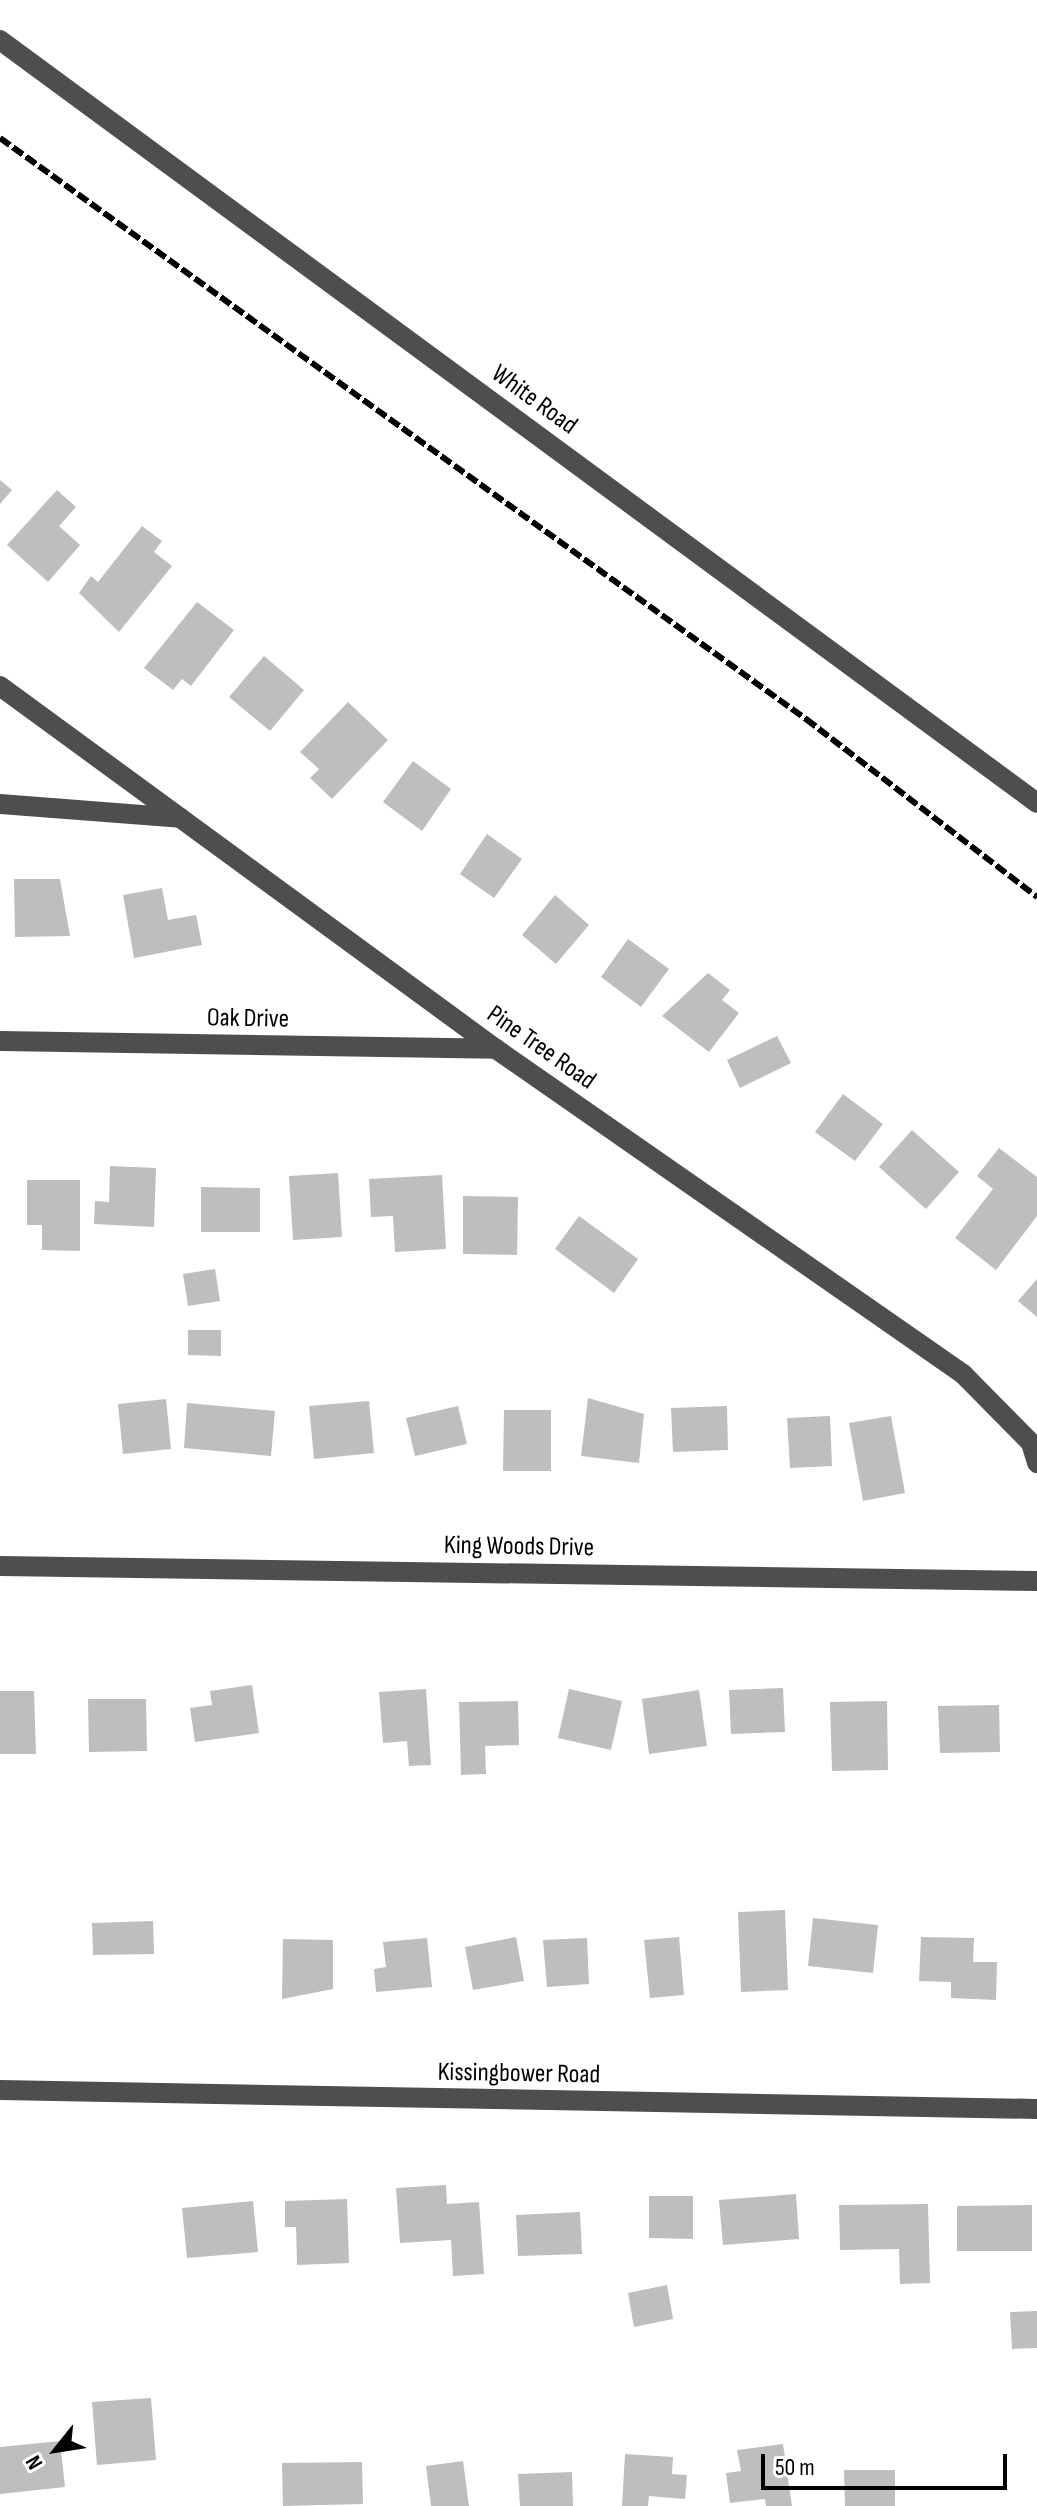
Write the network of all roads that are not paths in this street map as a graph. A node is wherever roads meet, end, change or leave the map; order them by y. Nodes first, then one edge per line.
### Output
1 (0, 40) edge
2 (0, 686) edge
3 (1037, 803) edge
4 (0, 804) edge
5 (180, 818) junction
6 (0, 1041) edge
7 (496, 1049) junction
8 (1037, 1463) edge
9 (0, 1566) edge
10 (1037, 1581) edge
11 (0, 2090) edge
12 (1037, 2109) edge

1 - 3 street, White Road
2 - 5 street, Pine Tree Road
4 - 5 street
5 - 7 street, Pine Tree Road
6 - 7 street, Oak Drive
7 - 8 street, Pine Tree Road
9 - 10 street, King Woods Drive
11 - 12 street, Kissingbower Road

